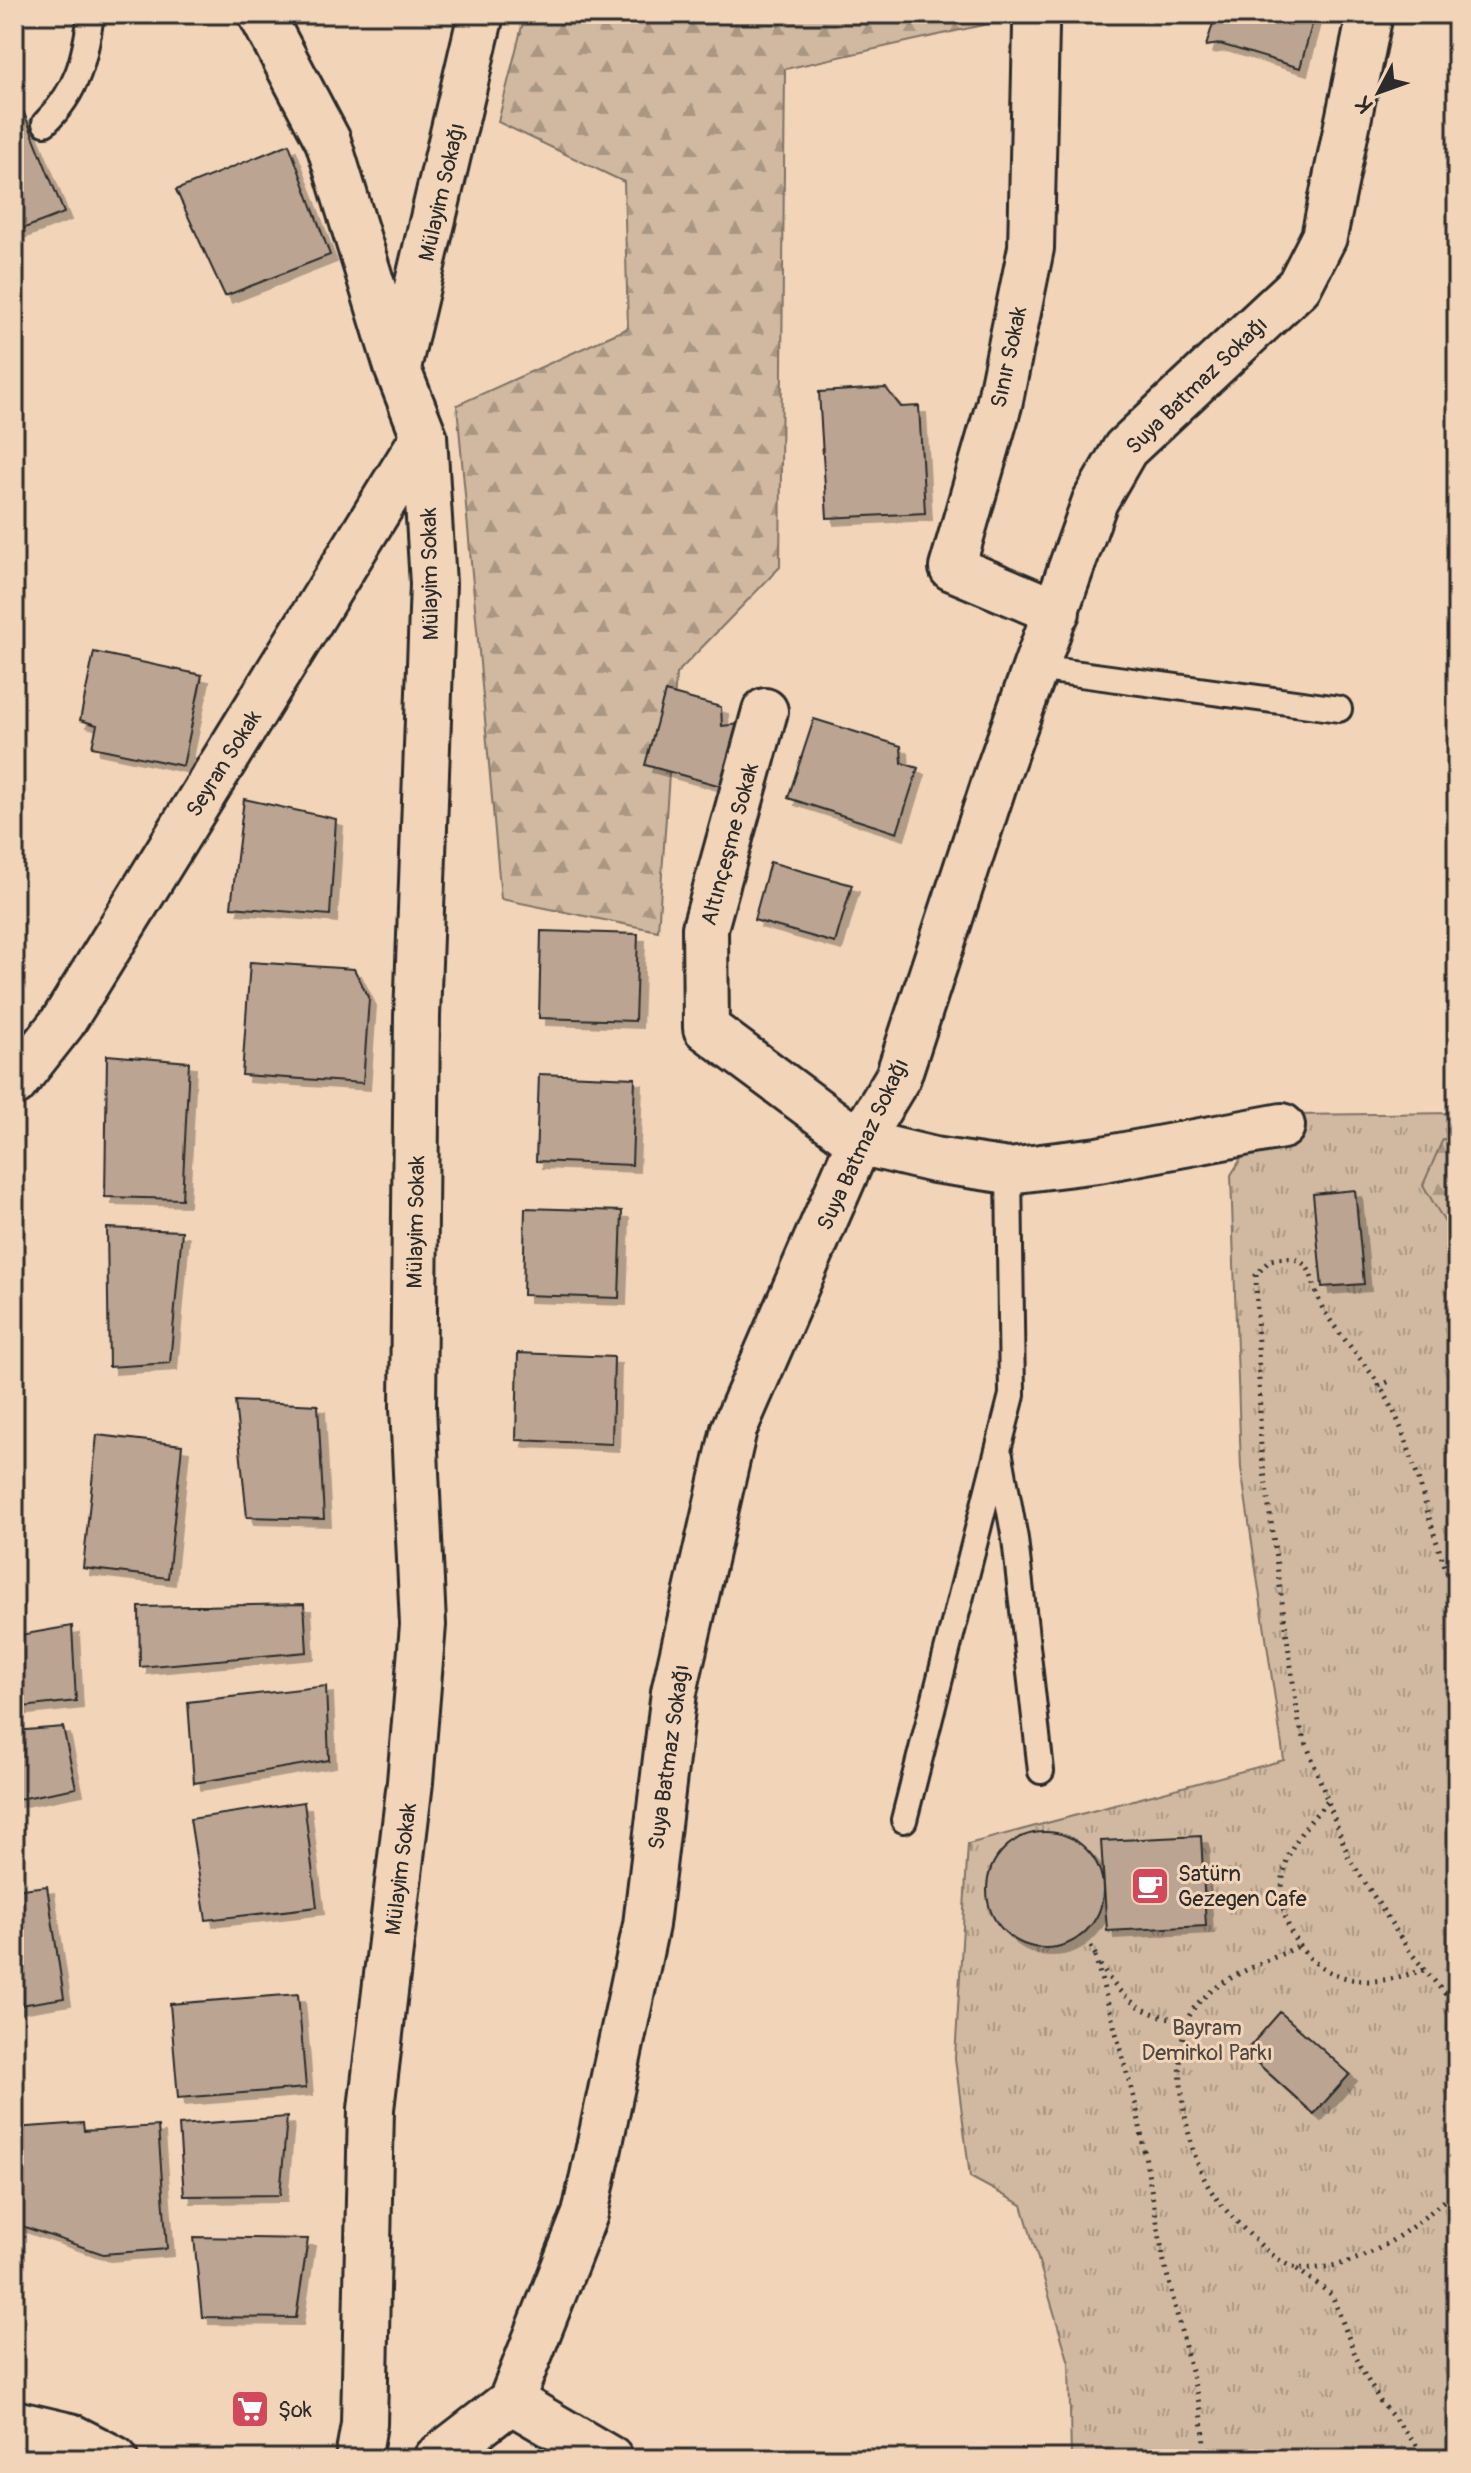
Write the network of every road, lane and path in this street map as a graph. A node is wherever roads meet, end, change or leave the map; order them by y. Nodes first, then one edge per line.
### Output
1 (91, 14) edge
2 (261, 14) edge
3 (481, 14) edge
4 (1370, 14) edge
5 (1036, 27) dead end
6 (45, 123) dead end
7 (398, 370) junction
8 (424, 436) junction
9 (1057, 612) junction
10 (1036, 668) junction
11 (1339, 709) dead end
12 (765, 711) dead end
13 (14, 1084) edge
14 (1282, 1126) dead end
15 (859, 1142) junction
16 (1009, 1171) junction
17 (1392, 1380) dead end
18 (1379, 1386) junction
19 (998, 1446) junction
20 (1457, 1595) edge
21 (1041, 1771) dead end
22 (1327, 1802) junction
23 (904, 1820) dead end
24 (1091, 1946) dead end
25 (1297, 1947) junction
26 (1095, 1956) junction
27 (1424, 1970) junction
28 (1457, 2008) edge
29 (1189, 2020) junction
30 (1457, 2189) edge
31 (1296, 2268) junction
32 (511, 2401) junction
33 (14, 2423) edge
34 (115, 2459) edge
35 (358, 2459) edge
36 (436, 2459) edge
37 (610, 2459) edge
38 (1203, 2459) edge
39 (1428, 2459) edge

1 - 6 lane
2 - 7 street, Mülayim Sokak
3 - 7 street, Mülayim Sokağı
4 - 9 street, Suya Batmaz Sokağı
5 - 9 street, Sınır Sokak
7 - 8 street, Mülayim Sokak
8 - 13 street, Seyran Sokak
8 - 35 street, Mülayim Sokak
9 - 10 street, Suya Batmaz Sokağı
10 - 11 lane
10 - 15 street, Suya Batmaz Sokağı
12 - 15 street, Altınçeşme Sokak
14 - 16 street
15 - 16 street
15 - 32 street, Suya Batmaz Sokağı
16 - 19 lane
17 - 18 path
18 - 20 path
18 - 22 path
19 - 21 lane
19 - 23 lane
22 - 25 path
22 - 27 path
24 - 26 path
25 - 27 path
25 - 29 path
26 - 29 path
26 - 38 path
27 - 28 path
29 - 31 path
30 - 31 path
31 - 39 path
32 - 36 street
32 - 37 street
33 - 34 street

